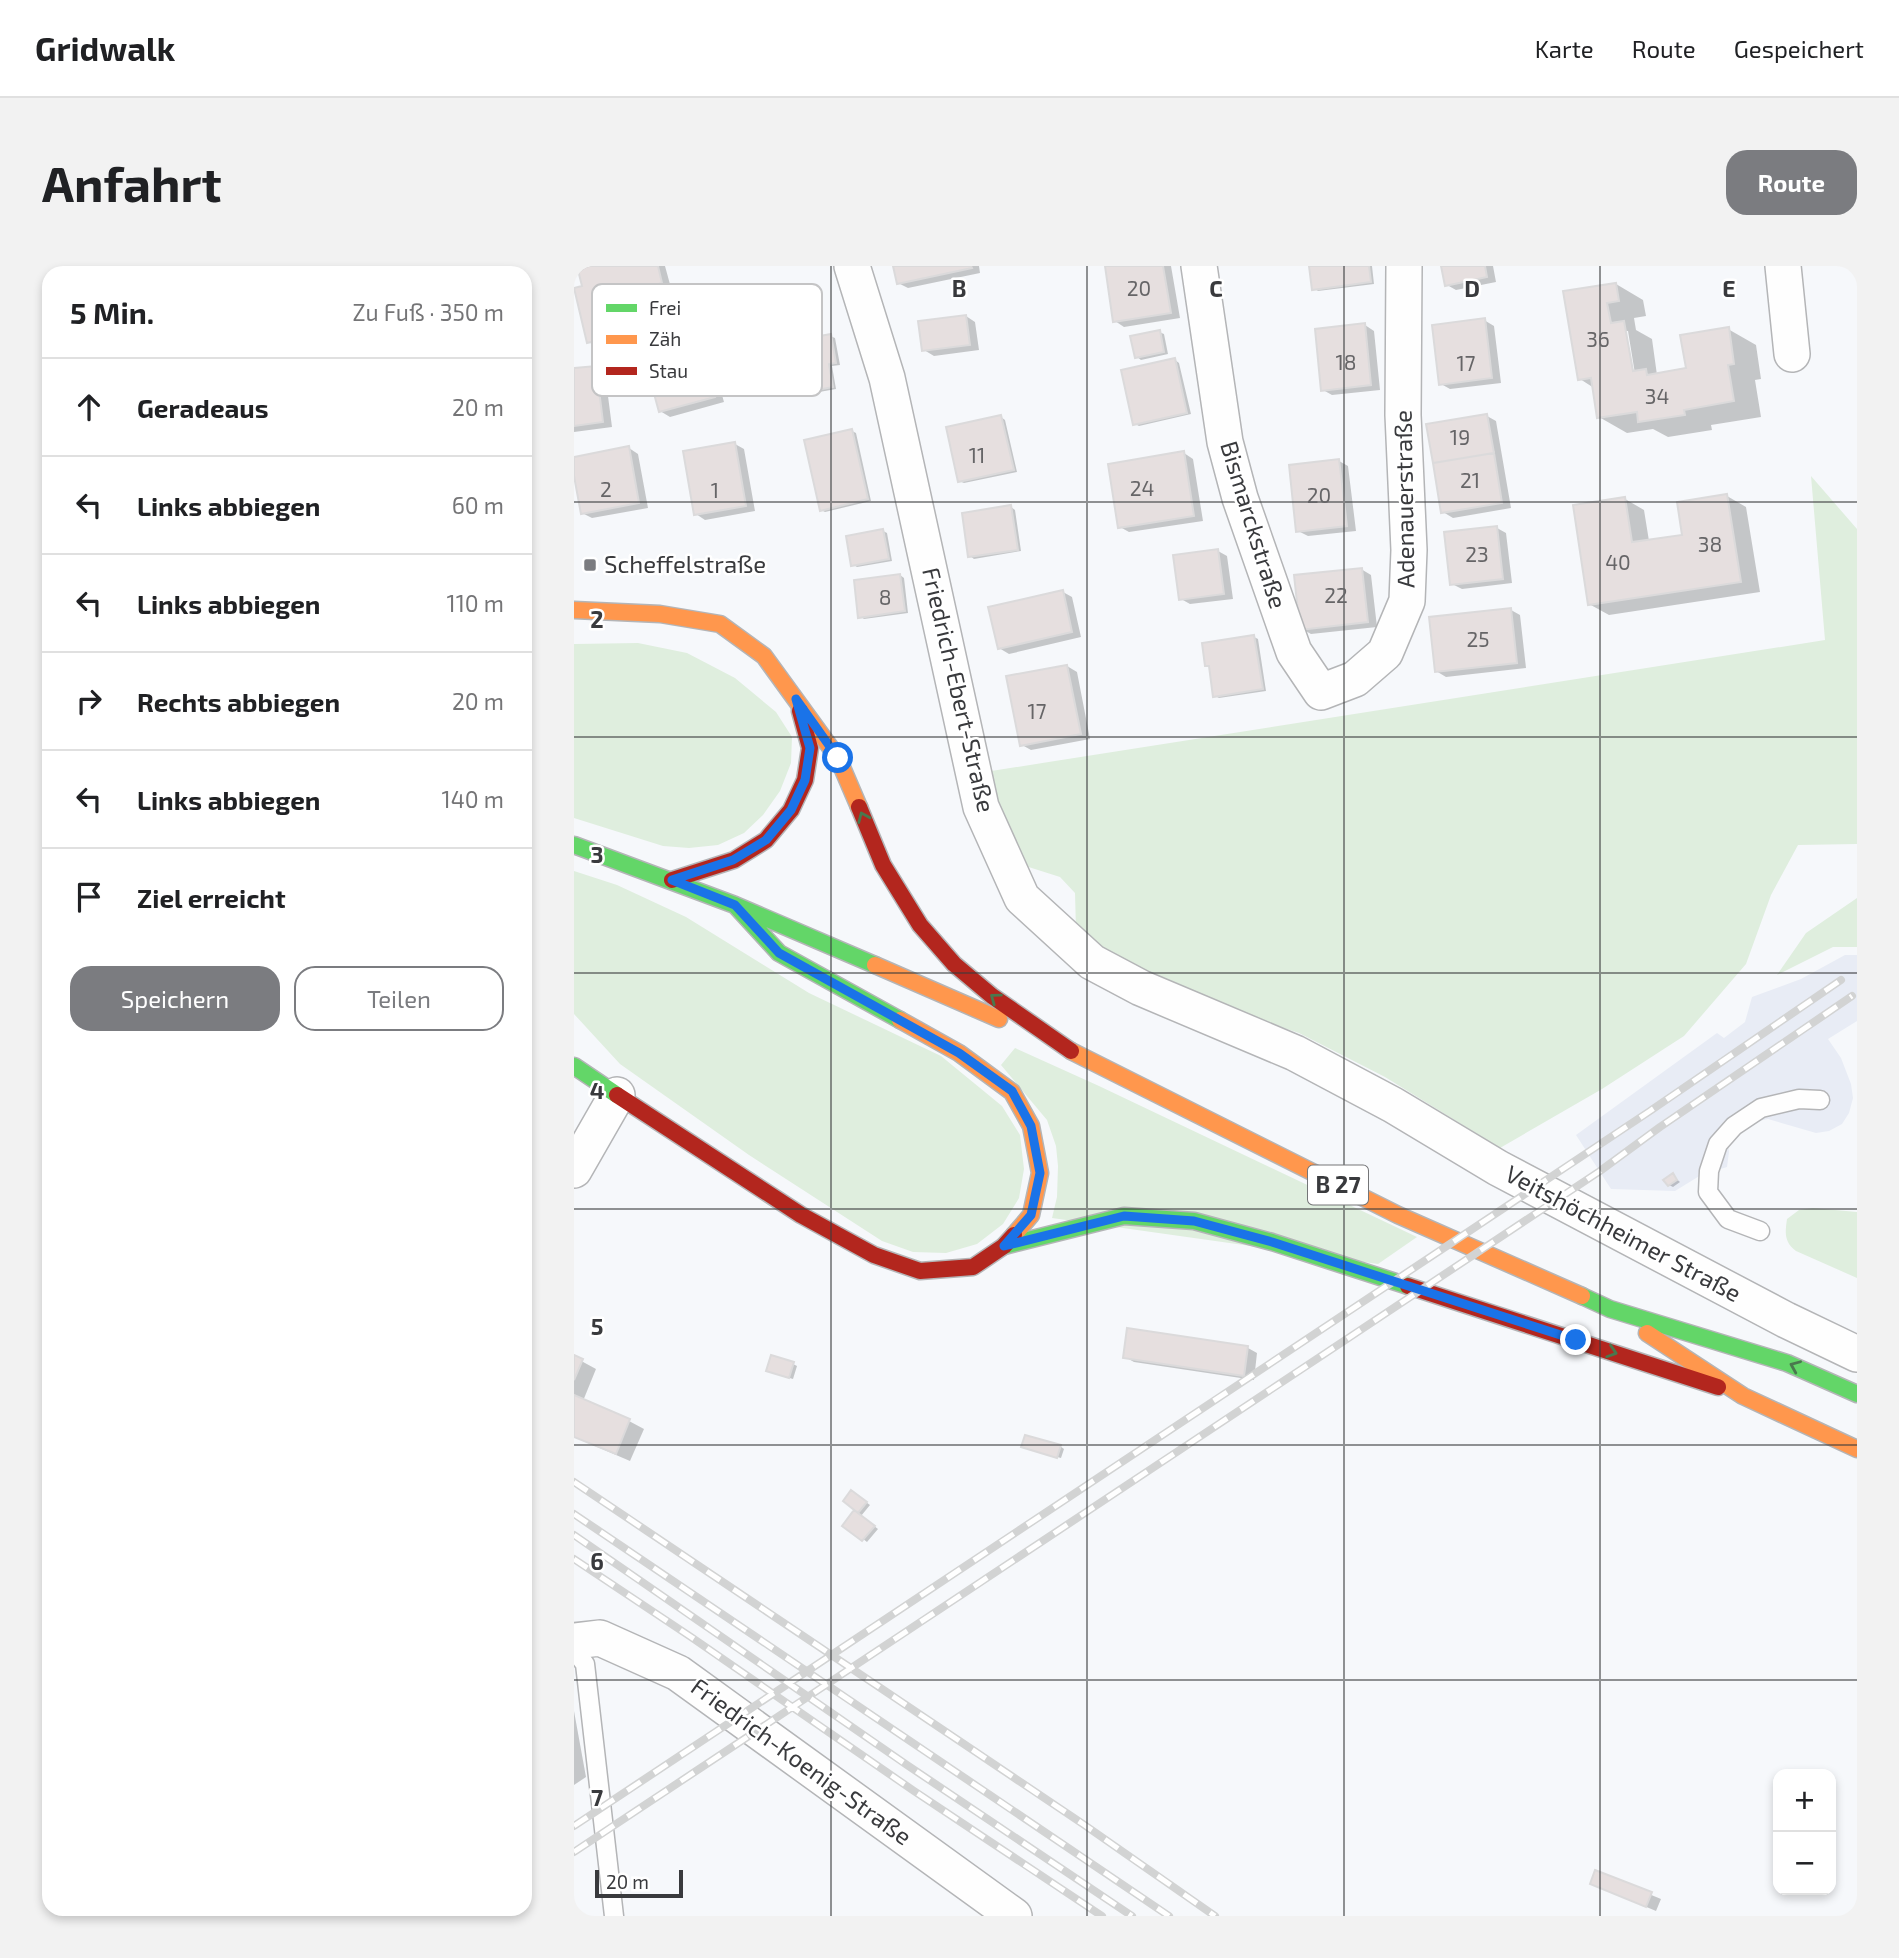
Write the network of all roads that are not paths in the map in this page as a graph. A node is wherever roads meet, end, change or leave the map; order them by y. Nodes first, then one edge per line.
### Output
1 (852, 266) edge
2 (1199, 266) edge
3 (1404, 266) edge
4 (1783, 266) edge
5 (1792, 354) dead end
6 (574, 610) edge
7 (1321, 692) joint
8 (796, 699) junction
9 (574, 845) edge
10 (672, 880) junction
11 (735, 905) junction
12 (1071, 1051) junction
13 (574, 1066) edge
14 (617, 1095) junction
15 (1820, 1100) dead end
16 (1394, 1105) joint
17 (574, 1170) edge
18 (1760, 1231) dead end
19 (1004, 1246) junction
20 (1610, 1309) junction
21 (1857, 1354) edge
22 (1857, 1394) edge
23 (1743, 1396) junction
24 (1857, 1449) edge
25 (574, 1641) edge
26 (574, 1650) edge
27 (614, 1916) edge
28 (1014, 1916) edge

1 - 16 street, Friedrich-Ebert-Straße
2 - 7 street, Bismarckstraße
3 - 7 street, Adenauerstraße
4 - 5 street
6 - 8 main road
8 - 10 main road
12 -> 8 main road
9 - 10 main road, B 27
10 - 11 main road, B 27
11 - 12 main road, B 27
11 - 19 main road
12 - 20 main road, Veitshöchheimer Straße / B 27
13 - 14 main road
14 - 17 street
14 - 19 main road
15 - 18 lane
16 - 21 street, Veitshöchheimer Straße
19 -> 23 main road
22 -> 20 main road, Veitshöchheimer Straße / B 27
20 - 23 main road, Veitshöchheimer Straße / B 27
23 - 24 main road, Veitshöchheimer Straße / B 27
25 - 28 street, Friedrich-Koenig-Straße
26 - 27 lane

